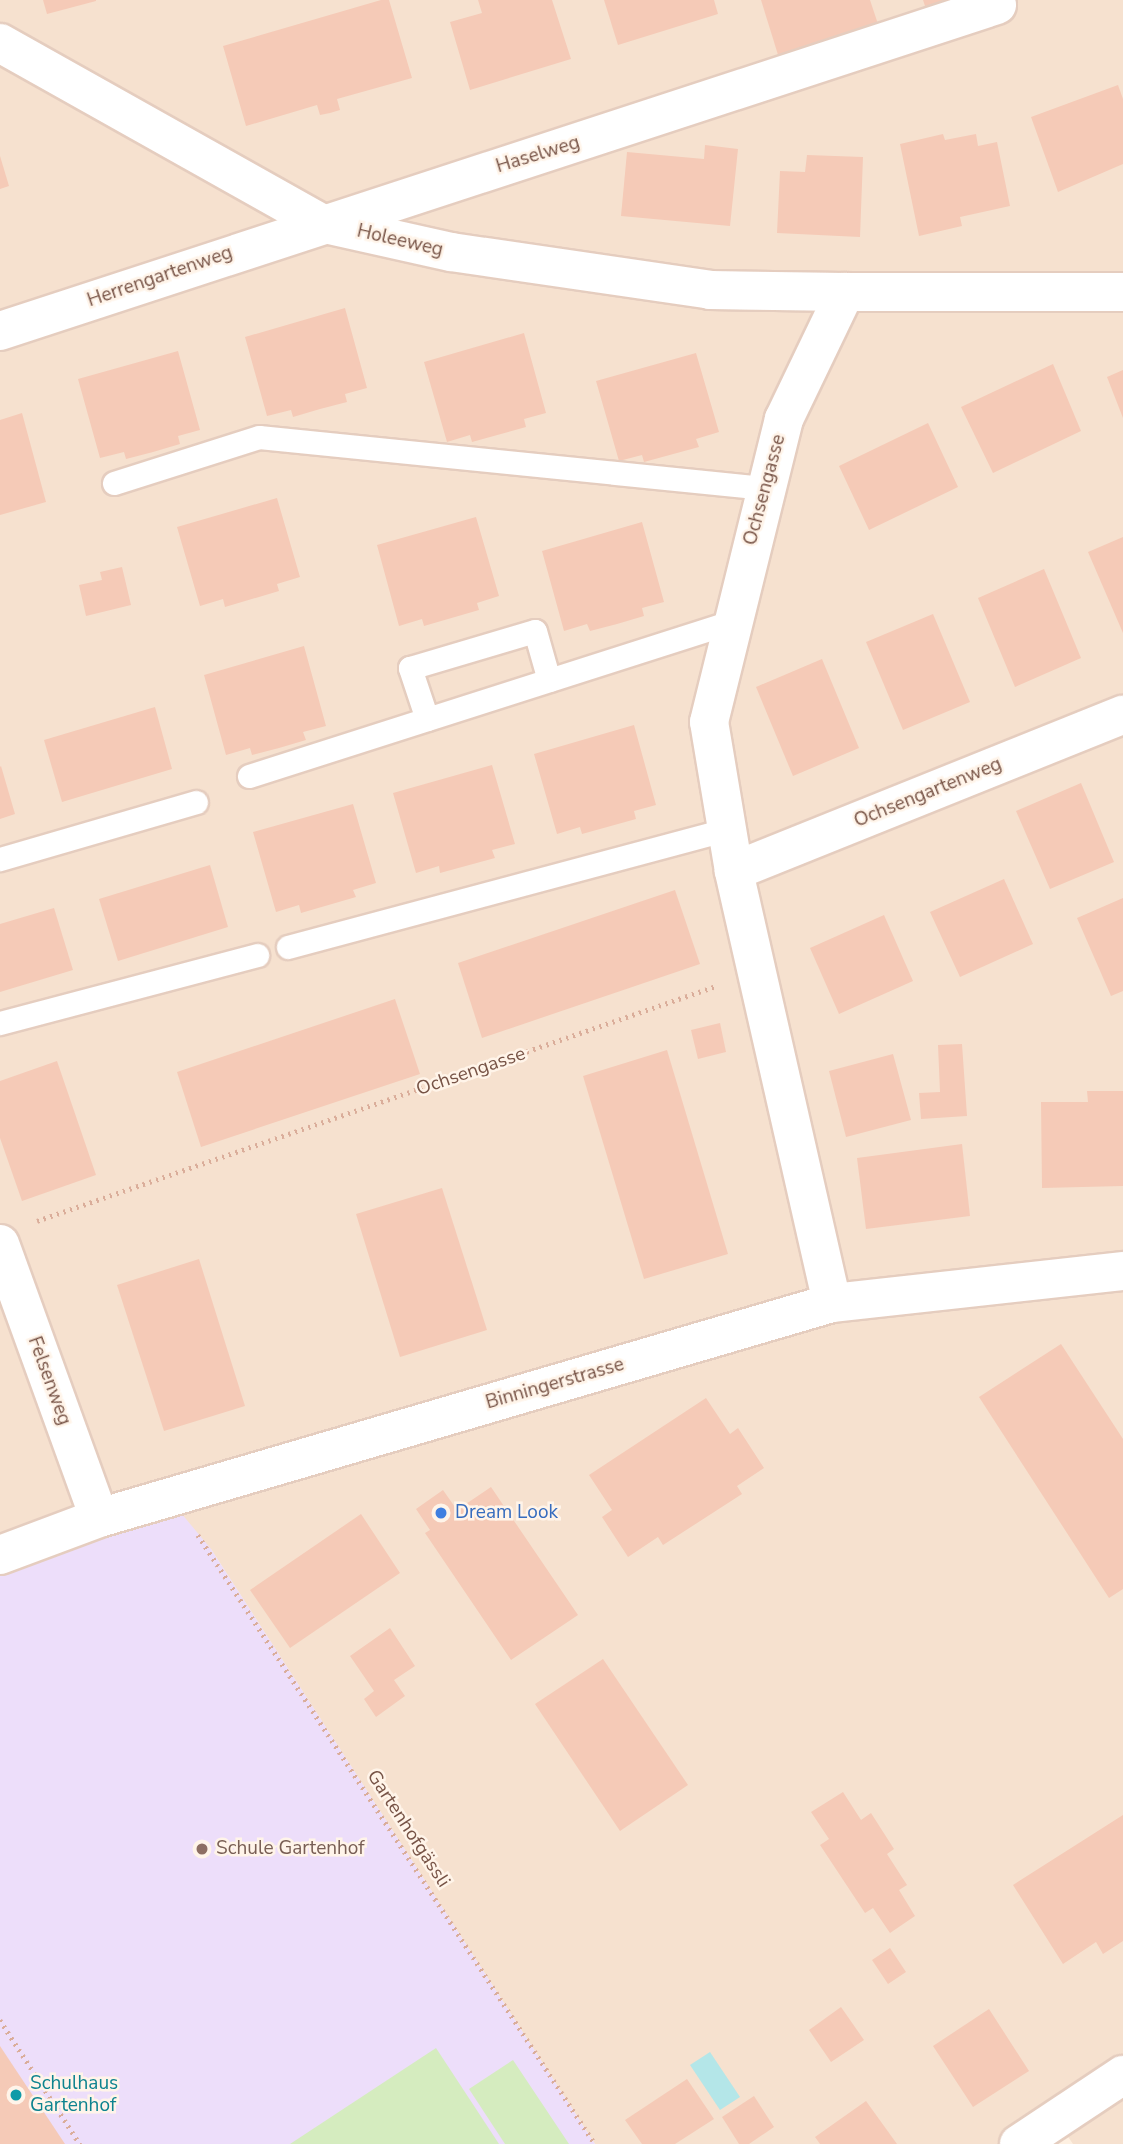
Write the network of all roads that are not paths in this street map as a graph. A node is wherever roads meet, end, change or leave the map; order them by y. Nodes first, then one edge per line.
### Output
1 (997, 5) dead end
2 (0, 43) edge
3 (321, 223) junction
4 (845, 292) junction
5 (1123, 292) edge
6 (0, 331) edge
7 (114, 483) dead end
8 (765, 488) junction
9 (731, 622) junction
10 (549, 680) junction
11 (1123, 715) edge
12 (427, 719) junction
13 (249, 776) dead end
14 (196, 802) dead end
15 (727, 829) junction
16 (0, 859) edge
17 (734, 871) junction
18 (288, 947) dead end
19 (257, 955) dead end
20 (0, 1023) edge
21 (13, 1234) edge
22 (1123, 1271) edge
23 (832, 1303) junction
24 (99, 1518) junction
25 (0, 1555) edge
26 (1123, 2075) edge
27 (1019, 2144) edge

1 - 3 street, Haselweg
2 - 3 street, Holeeweg
3 - 4 street, Holeeweg
3 - 6 street, Herrengartenweg
4 - 5 street
4 - 8 street, Ochsengasse
7 - 8 lane
8 - 9 street, Ochsengasse
9 - 10 lane
9 - 15 street, Ochsengasse
10 - 12 lane
10 - 12 lane
11 - 17 street, Ochsengartenweg
12 - 13 lane
14 - 16 lane
15 - 17 street, Ochsengasse
15 - 18 lane
17 - 23 street, Ochsengasse
19 - 20 lane
21 - 24 street, Felsenweg
22 - 23 street, Binningerstrasse
23 - 24 street, Binningerstrasse
24 - 25 street, Binningerstrasse
26 - 27 street

